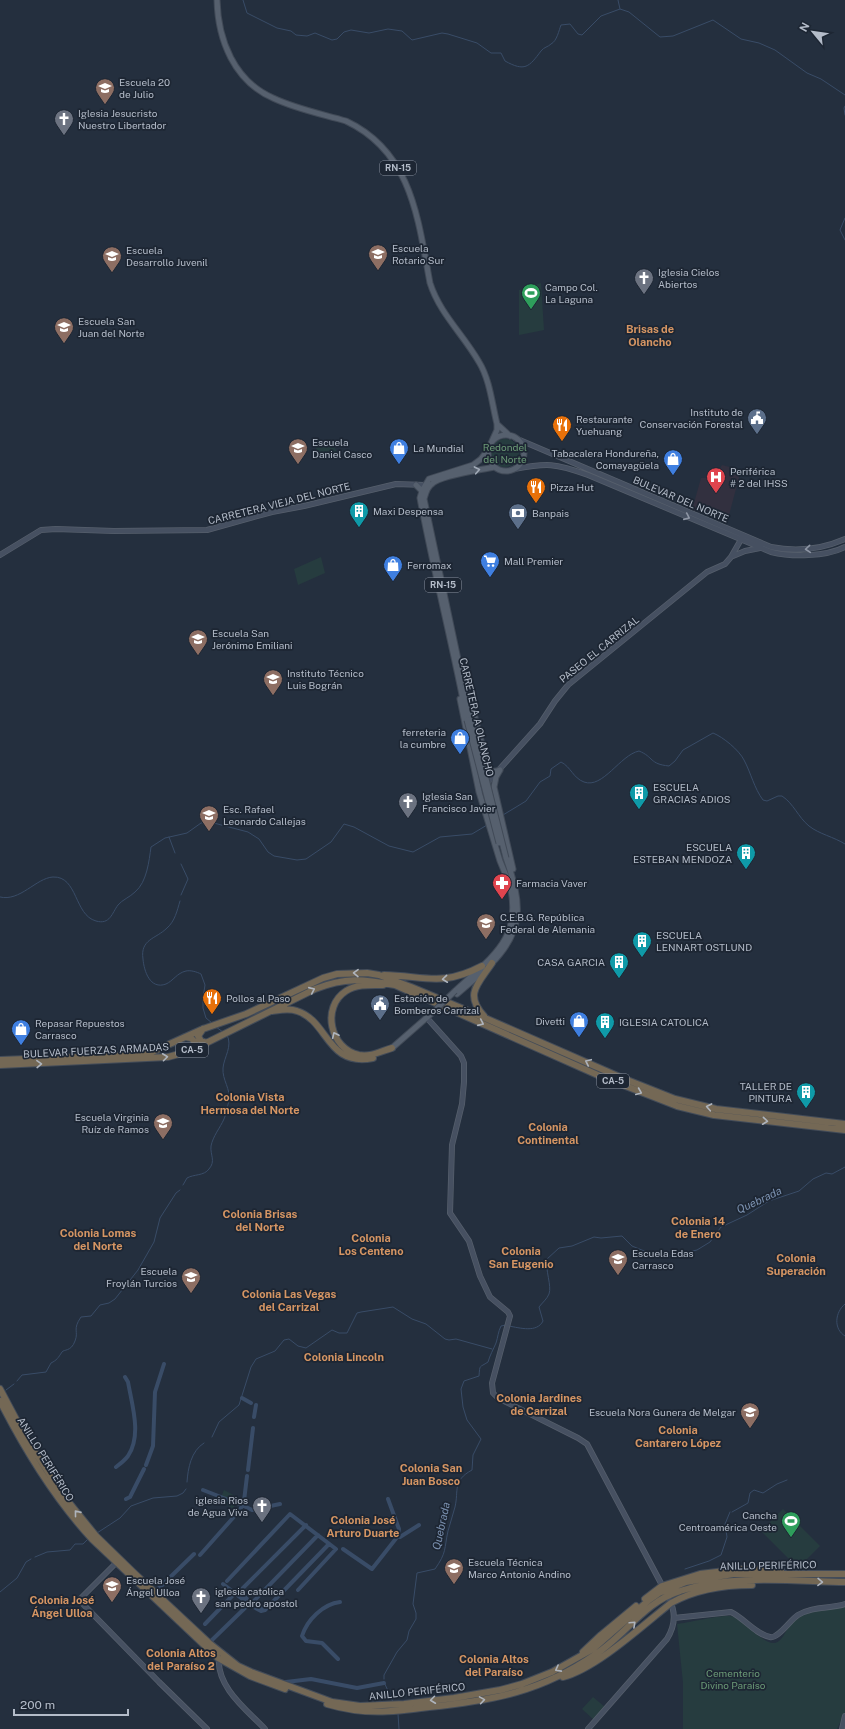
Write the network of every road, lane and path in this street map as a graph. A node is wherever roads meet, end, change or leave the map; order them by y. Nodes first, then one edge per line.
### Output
1 (217, 0) edge
2 (498, 424) junction
3 (513, 437) junction
4 (492, 441) junction
5 (488, 450) junction
6 (494, 467) junction
7 (514, 469) junction
8 (416, 485) junction
9 (425, 485) junction
10 (422, 491) junction
11 (742, 538) junction
12 (845, 539) edge
13 (845, 547) edge
14 (760, 548) junction
15 (0, 555) edge
16 (731, 557) junction
17 (463, 684) junction
18 (500, 770) junction
19 (492, 782) junction
20 (479, 792) junction
21 (512, 881) junction
22 (492, 963) junction
23 (482, 966) junction
24 (380, 975) junction
25 (395, 985) junction
26 (456, 992) junction
27 (267, 1012) junction
28 (427, 1018) junction
29 (485, 1018) junction
30 (202, 1029) junction
31 (184, 1037) junction
32 (207, 1043) junction
33 (392, 1048) junction
34 (190, 1051) junction
35 (0, 1060) edge
36 (0, 1065) edge
37 (845, 1124) edge
38 (845, 1130) edge
39 (0, 1389) edge
40 (0, 1401) edge
41 (116, 1563) junction
42 (792, 1574) junction
43 (845, 1574) edge
44 (795, 1581) junction
45 (845, 1582) edge
46 (662, 1586) junction
47 (670, 1601) junction
48 (845, 1604) edge
49 (674, 1618) junction
50 (220, 1656) junction
51 (577, 1659) junction
52 (554, 1679) junction
53 (845, 1716) edge
54 (207, 1729) edge
55 (265, 1729) edge
56 (588, 1729) edge
57 (842, 1729) edge

1 - 2 main road, RN-15
2 - 3 main road, RN-15
2 - 4 main road, RN-15
3 - 4 main road
3 - 7 main road, RN-15
3 - 11 street, BULEVAR DEL NORTE
4 - 5 main road, RN-15
5 - 6 main road
5 - 9 main road, CARRETERA A OLANCHO / RN-15
6 - 7 main road, RN-15
17 -> 6 main road, CARRETERA A OLANCHO / RN-15
7 -> 11 street, BULEVAR DEL NORTE
8 - 9 street, CARRETERA VIEJA DEL NORTE
8 - 10 main road
8 - 15 street, CARRETERA VIEJA DEL NORTE
9 - 10 main road, CARRETERA A OLANCHO / RN-15
10 - 17 main road, CARRETERA A OLANCHO / RN-15
12 -> 11 street, BULEVAR DEL NORTE
11 - 14 street, BULEVAR DEL NORTE
11 - 16 street, PASEO EL CARRIZAL
13 - 14 street, BULEVAR DEL NORTE
14 - 16 street, PASEO EL CARRIZAL
16 - 18 street, PASEO EL CARRIZAL
17 - 18 main road
17 - 20 main road
17 - 21 main road, CARRETERA A OLANCHO / RN-15, bridge
18 - 19 main road
19 - 20 street
19 - 21 main road
20 - 21 main road
21 - 22 main road, CARRETERA A OLANCHO / RN-15
21 - 23 main road, CARRETERA A OLANCHO / RN-15
22 - 26 main road, CARRETERA A OLANCHO / RN-15
22 - 29 highway
23 -> 24 highway
23 - 26 main road, CARRETERA A OLANCHO / RN-15
24 - 29 highway, BULEVAR FUERZAS ARMADAS / CA-5
24 -> 30 highway, BULEVAR FUERZAS ARMADAS / CA-5
27 -> 25 highway, BULEVAR FUERZAS ARMADAS / CA-5
33 -> 25 highway
25 -> 38 highway, BULEVAR FUERZAS ARMADAS / CA-5
26 - 28 main road, CARRETERA A OLANCHO / RN-15, bridge
27 - 32 highway, BULEVAR FUERZAS ARMADAS / CA-5
27 - 33 highway
28 - 33 main road, CARRETERA A OLANCHO / RN-15
28 - 46 street
37 -> 29 highway, BULEVAR FUERZAS ARMADAS / CA-5
30 - 31 highway, BULEVAR FUERZAS ARMADAS / CA-5
30 - 32 highway
31 - 34 highway
31 - 35 highway, BULEVAR FUERZAS ARMADAS / CA-5
32 - 34 highway, BULEVAR FUERZAS ARMADAS / CA-5
36 -> 34 highway, BULEVAR FUERZAS ARMADAS / CA-5
50 -> 39 highway, ANILLO PERIFÉRICO
40 - 41 highway, ANILLO PERIFÉRICO
41 - 50 highway, ANILLO PERIFÉRICO
41 - 54 street
42 - 43 highway, ANILLO PERIFÉRICO
42 - 46 highway
42 - 51 highway, ANILLO PERIFÉRICO
44 -> 45 highway, ANILLO PERIFÉRICO
44 - 47 highway
52 -> 44 highway, ANILLO PERIFÉRICO
46 - 51 highway
47 - 49 street
47 - 52 highway
48 - 49 street
49 - 56 street
51 -> 50 highway, ANILLO PERIFÉRICO
50 -> 52 highway, ANILLO PERIFÉRICO
50 - 55 street
53 - 57 street

